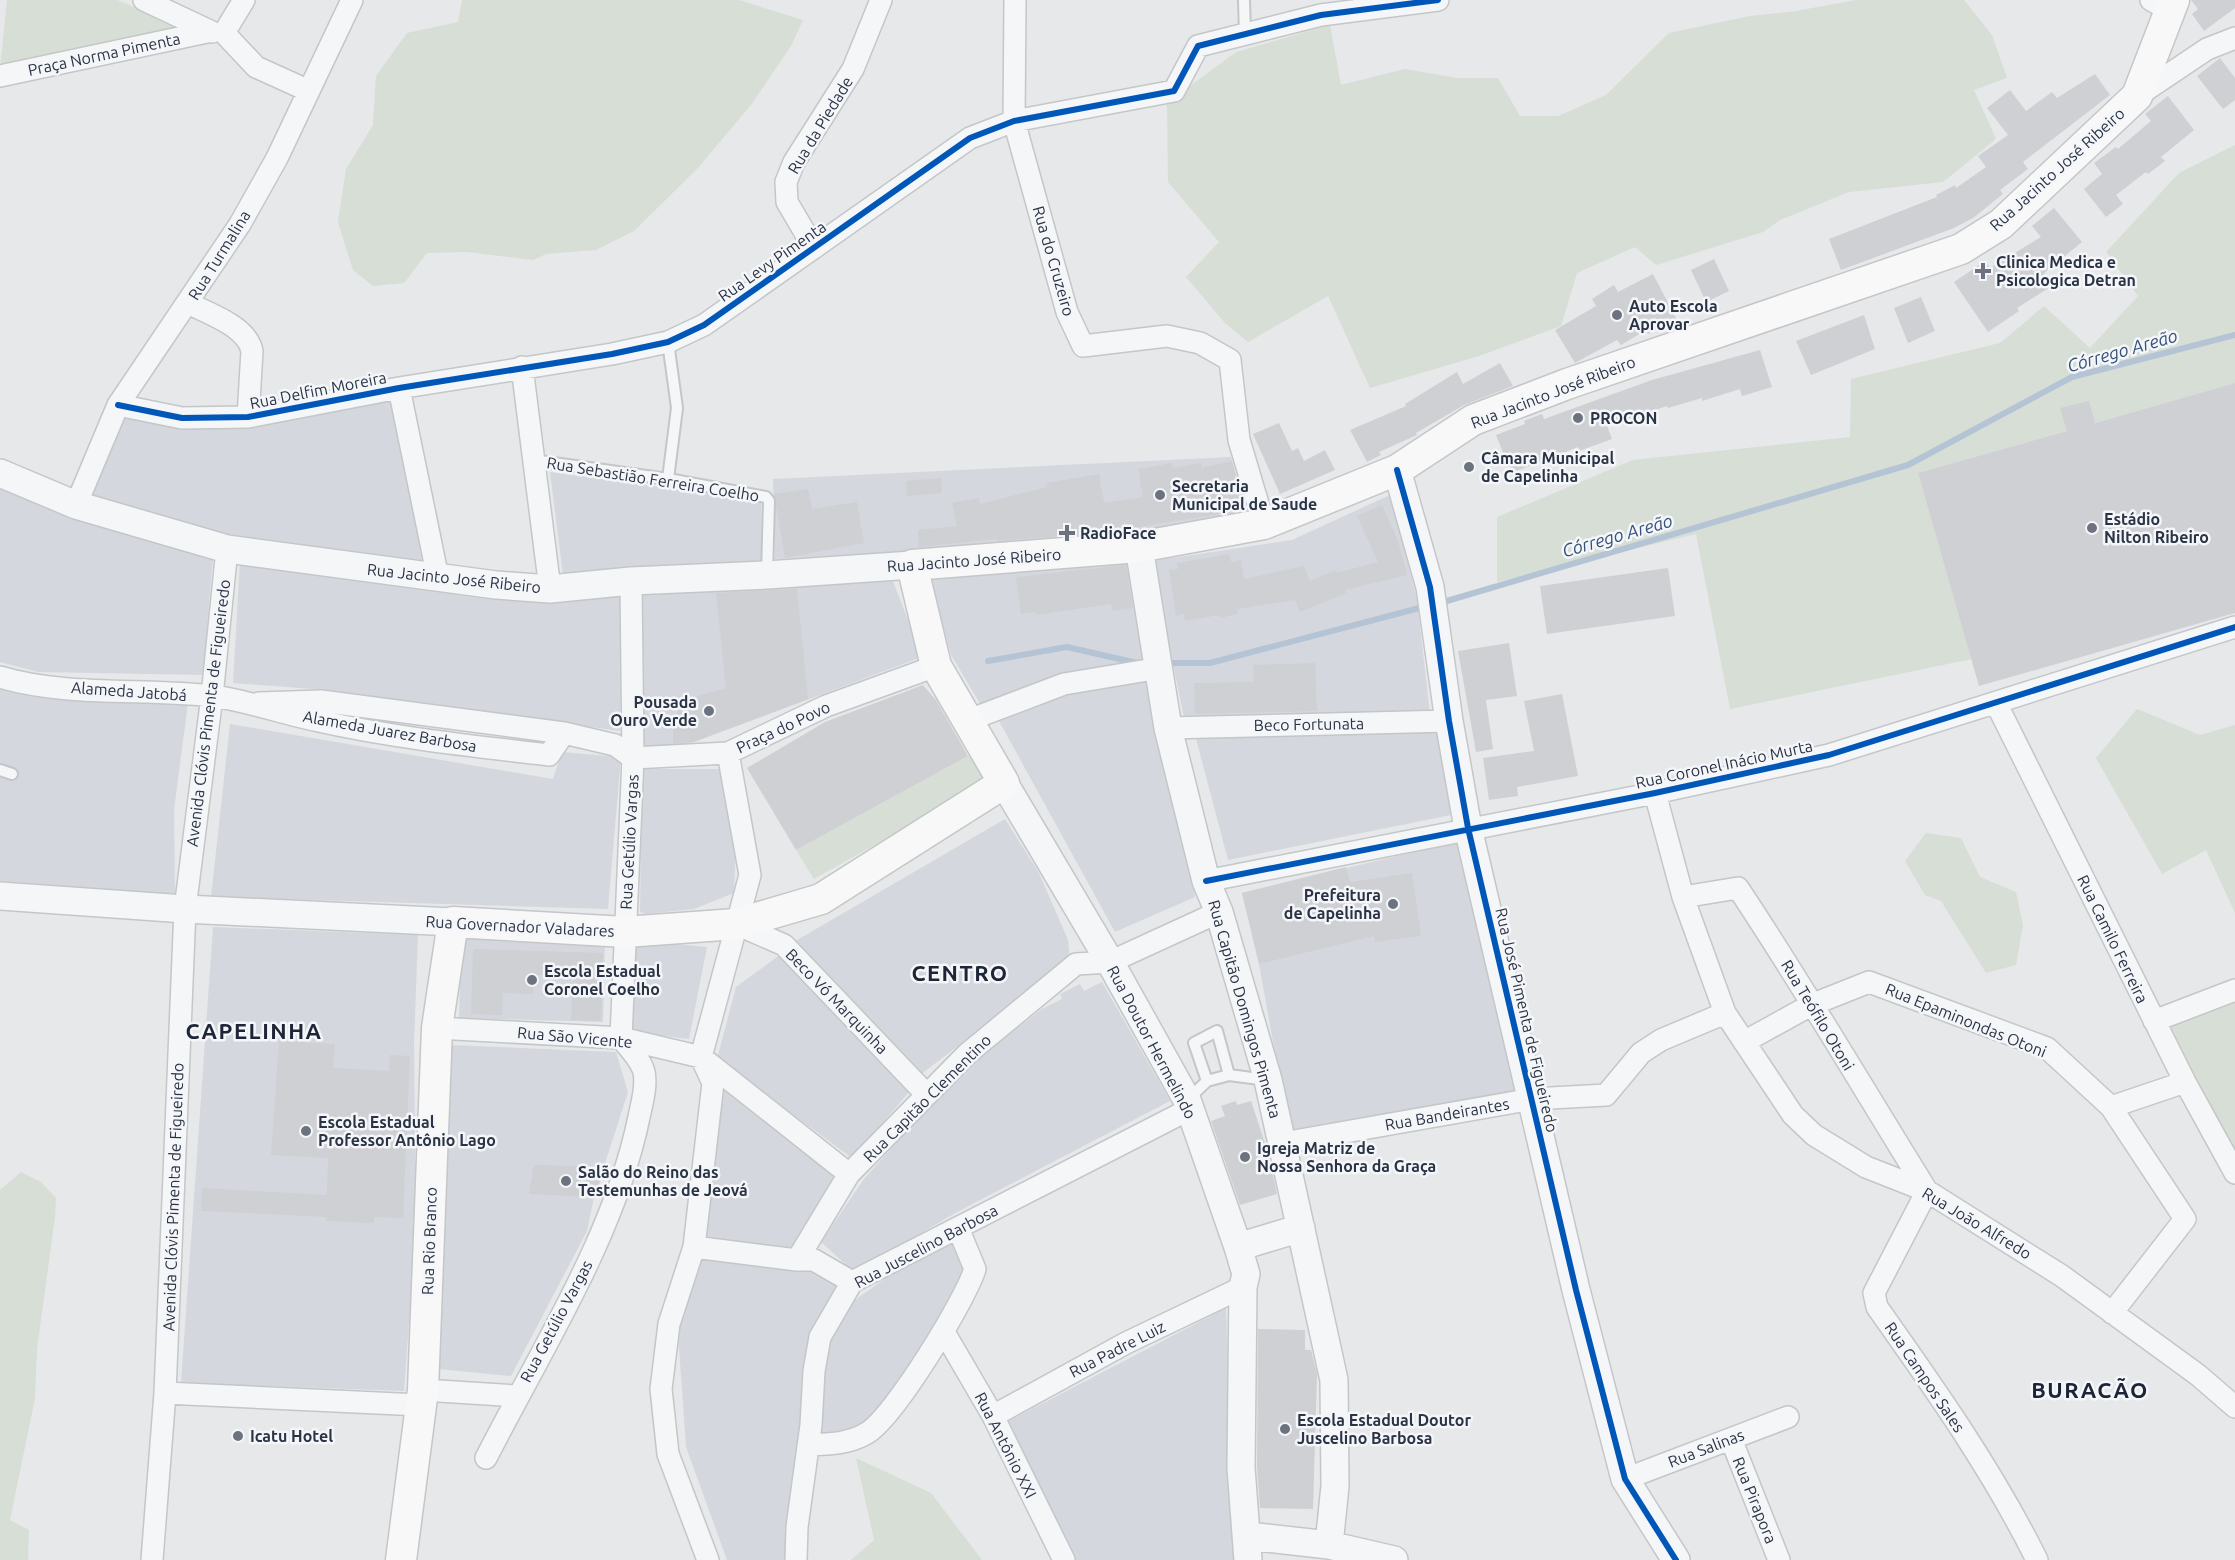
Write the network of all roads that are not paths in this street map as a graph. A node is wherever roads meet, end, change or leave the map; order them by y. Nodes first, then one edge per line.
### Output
1 (144, 0) edge
2 (243, 0) edge
3 (352, 0) edge
4 (880, 0) edge
5 (1015, 0) edge
6 (1244, 0) edge
7 (1426, 1) edge
8 (2166, 4) edge
9 (216, 32) junction
10 (1245, 35) junction
11 (2235, 38) edge
12 (0, 76) edge
13 (309, 91) junction
14 (2137, 96) junction
15 (1014, 121) junction
16 (814, 248) junction
17 (188, 303) junction
18 (668, 342) junction
19 (522, 367) junction
20 (399, 388) junction
21 (118, 405) junction
22 (248, 417) junction
23 (532, 460) junction
24 (1397, 470) junction
25 (0, 473) edge
26 (668, 479) junction
27 (76, 505) junction
28 (1264, 524) junction
29 (1139, 548) junction
30 (226, 549) junction
31 (912, 565) junction
32 (767, 575) junction
33 (438, 578) junction
34 (631, 581) junction
35 (550, 589) junction
36 (2235, 627) edge
37 (1159, 662) junction
38 (936, 666) junction
39 (0, 677) edge
40 (212, 696) junction
41 (259, 703) junction
42 (1996, 703) junction
43 (454, 718) junction
44 (969, 720) junction
45 (1449, 721) junction
46 (1168, 728) junction
47 (564, 733) junction
48 (450, 744) junction
49 (728, 753) junction
50 (633, 758) junction
51 (0, 770) edge
52 (12, 774) dead end
53 (1004, 783) junction
54 (1655, 793) junction
55 (1468, 828) junction
56 (1206, 881) junction
57 (0, 896) edge
58 (1683, 897) junction
59 (185, 909) junction
60 (1219, 912) junction
61 (453, 922) junction
62 (736, 924) junction
63 (625, 932) junction
64 (1110, 962) junction
65 (2235, 990) edge
66 (1810, 1005) junction
67 (1725, 1014) junction
68 (2154, 1021) junction
69 (437, 1028) junction
70 (621, 1038) junction
71 (1744, 1042) junction
72 (701, 1057) junction
73 (1229, 1074) junction
74 (1268, 1080) junction
75 (1207, 1081) junction
76 (2185, 1083) junction
77 (927, 1095) junction
78 (1532, 1099) junction
79 (1188, 1105) junction
80 (2111, 1107) junction
81 (1283, 1143) junction
82 (2235, 1173) edge
83 (849, 1174) junction
84 (1927, 1191) junction
85 (958, 1228) junction
86 (1301, 1228) junction
87 (694, 1247) junction
88 (1238, 1247) junction
89 (797, 1260) junction
90 (852, 1282) junction
91 (1242, 1287) junction
92 (2112, 1313) junction
93 (944, 1332) junction
94 (165, 1393) junction
95 (517, 1396) junction
96 (422, 1397) junction
97 (2235, 1407) edge
98 (993, 1416) junction
99 (1788, 1417) dead end
100 (1731, 1439) junction
101 (809, 1445) junction
102 (486, 1458) dead end
103 (1625, 1479) junction
104 (1329, 1545) junction
105 (1248, 1548) edge
106 (152, 1560) edge
107 (401, 1560) edge
108 (708, 1560) edge
109 (796, 1560) edge
110 (1064, 1560) edge
111 (1394, 1560) edge
112 (1676, 1560) edge
113 (1779, 1560) edge
114 (2037, 1560) edge

1 - 9 street, Praça Norma Pimenta
2 - 9 street
3 - 13 street, Rua Turmalina
4 - 16 street, Rua da Piedade
5 - 15 street, Rua do Cruzeiro
6 - 10 lane
7 - 10 street
8 - 14 main road
9 - 12 street, Praça Norma Pimenta
9 - 13 street
10 - 15 street, Rua Levy Pimenta
11 - 14 street
13 - 17 street, Rua Turmalina
14 - 24 main road, Rua Jacinto José Ribeiro
15 - 16 street, Rua Levy Pimenta
15 - 28 street, Rua do Cruzeiro
16 - 18 street, Rua Levy Pimenta
17 - 21 street, Rua Turmalina
17 - 22 street
18 - 19 street, Rua Levy Pimenta
18 - 26 lane
19 - 20 street, Rua Delfim Moreira
19 - 23 street
20 - 22 street, Rua Delfim Moreira
20 - 33 street
21 - 22 street, Rua Delfim Moreira
21 - 27 street, Rua Turmalina
23 - 26 lane, Rua Sebastião Ferreira Coelho
23 - 35 street
24 - 28 main road, Rua Jacinto José Ribeiro
24 - 45 street, Rua José Pimenta de Figueiredo
25 - 27 street, Rua Jacinto José Ribeiro
26 - 32 lane, Rua Sebastião Ferreira Coelho
27 - 30 street, Rua Jacinto José Ribeiro
28 - 29 main road, Rua Jacinto José Ribeiro
29 - 31 main road, Rua Jacinto José Ribeiro
29 - 37 street, Rua Capitão Domingos Pimenta
30 - 33 street, Rua Jacinto José Ribeiro
30 - 40 street, Avenida Clóvis Pimenta de Figueiredo
31 - 32 street, Rua Jacinto José Ribeiro
31 - 38 main road, Rua Doutor Hermelindo
32 - 34 street, Rua Jacinto José Ribeiro
33 - 35 street, Rua Jacinto José Ribeiro
34 - 35 street, Rua Jacinto José Ribeiro
34 - 50 street, Rua Getúlio Vargas
36 - 42 street, Rua Coronel Inácio Murta
37 - 44 street
37 - 46 street, Rua Capitão Domingos Pimenta
38 - 44 main road, Rua Doutor Hermelindo
38 - 49 street, Praça do Povo
39 - 40 street, Alameda Jatobá
40 - 41 street, Alameda Jatobá
40 - 59 street, Avenida Clóvis Pimenta de Figueiredo
41 - 43 street, Alameda Juarez Barbosa
41 - 48 street, Alameda Juarez Barbosa
42 - 54 street, Rua Coronel Inácio Murta
42 - 68 street, Rua Camilo Ferreira
43 - 47 street, Alameda Juarez Barbosa
43 - 48 street
44 - 53 main road, Rua Doutor Hermelindo
45 - 46 street, Beco Fortunata
45 - 55 street, Rua José Pimenta de Figueiredo
46 - 56 street, Rua Capitão Domingos Pimenta
47 - 48 street, Alameda Juarez Barbosa
47 - 50 street, Alameda Juarez Barbosa
49 - 50 street
49 - 62 street, Praça do Povo
50 - 63 street, Rua Getúlio Vargas
51 - 52 lane
53 - 62 main road, Rua Governador Valadares
53 - 64 street, Rua Doutor Hermelindo
54 - 55 street, Rua Coronel Inácio Murta
54 - 58 street, Rua João Alfredo
55 - 56 street, Rua Coronel Inácio Murta
55 - 78 street, Rua José Pimenta de Figueiredo
56 - 60 street, Rua Capitão Domingos Pimenta
57 - 59 street, Rua Governador Valadares
58 - 66 street, Rua Teófilo Otoni
58 - 67 street, Rua João Alfredo
59 - 61 street, Rua Governador Valadares
59 - 94 street, Avenida Clóvis Pimenta de Figueiredo
60 - 64 street, Rua Capitão Clementino
60 - 74 street, Rua Capitão Domingos Pimenta
61 - 63 main road, Rua Governador Valadares
61 - 69 main road, Rua Rio Branco
62 - 63 main road, Rua Governador Valadares
62 - 72 street, Praça do Povo
62 - 77 street, Beco Vó Marquinha
63 - 70 street, Rua Getúlio Vargas
64 - 77 street, Rua Capitão Clementino
64 - 79 street, Rua Doutor Hermelindo
65 - 68 street
66 - 71 street, Rua Epaminondas Otoni
66 - 80 street, Rua Epaminondas Otoni
66 - 84 street, Rua Teófilo Otoni
67 - 71 street, Rua João Alfredo
67 - 78 street, Rua Bandeirantes
68 - 76 street, Rua Camilo Ferreira
69 - 70 street, Rua São Vicente
69 - 96 main road, Rua Rio Branco
70 - 72 street, Rua São Vicente
70 - 95 street, Rua Getúlio Vargas
71 - 84 street, Rua João Alfredo
72 - 83 street, Rua São Vicente
72 - 87 street
73 - 74 lane
73 - 75 lane
73 - 75 lane
74 - 81 street, Rua Capitão Domingos Pimenta
75 - 79 lane
76 - 80 street
76 - 82 street, Rua Camilo Ferreira
77 - 83 street, Rua Capitão Clementino
78 - 81 street, Rua Bandeirantes
78 - 103 street, Rua José Pimenta de Figueiredo
79 - 85 street, Rua Juscelino Barbosa
79 - 88 street, Rua Doutor Hermelindo
80 - 92 street, Rua Epaminondas Otoni
81 - 86 street, Rua Capitão Domingos Pimenta
83 - 89 street, Rua Capitão Clementino
84 - 92 street, Rua João Alfredo
84 - 114 street, Rua Campos Sales
85 - 90 street, Rua Juscelino Barbosa
85 - 93 street
86 - 88 street
86 - 104 street, Rua Capitão Domingos Pimenta
87 - 89 street
87 - 108 street
88 - 91 street, Rua Doutor Hermelindo
89 - 90 street
90 - 101 street, Rua Juscelino Barbosa
91 - 98 street, Rua Padre Luiz
91 - 105 street, Rua Doutor Hermelindo
92 - 97 street, Rua João Alfredo
93 - 98 street, Rua Antônio XXI
93 - 101 street
94 - 96 street
94 - 106 street, Avenida Clóvis Pimenta de Figueiredo
95 - 96 street
95 - 102 street, Rua Getúlio Vargas
96 - 107 main road, Rua Rio Branco
98 - 110 street, Rua Antônio XXI
99 - 100 street, Rua Salinas
100 - 103 street, Rua Salinas
100 - 113 street, Rua Pirapora
101 - 109 street, Rua Juscelino Barbosa
103 - 112 street, Rua José Pimenta de Figueiredo
104 - 105 street
104 - 111 street

